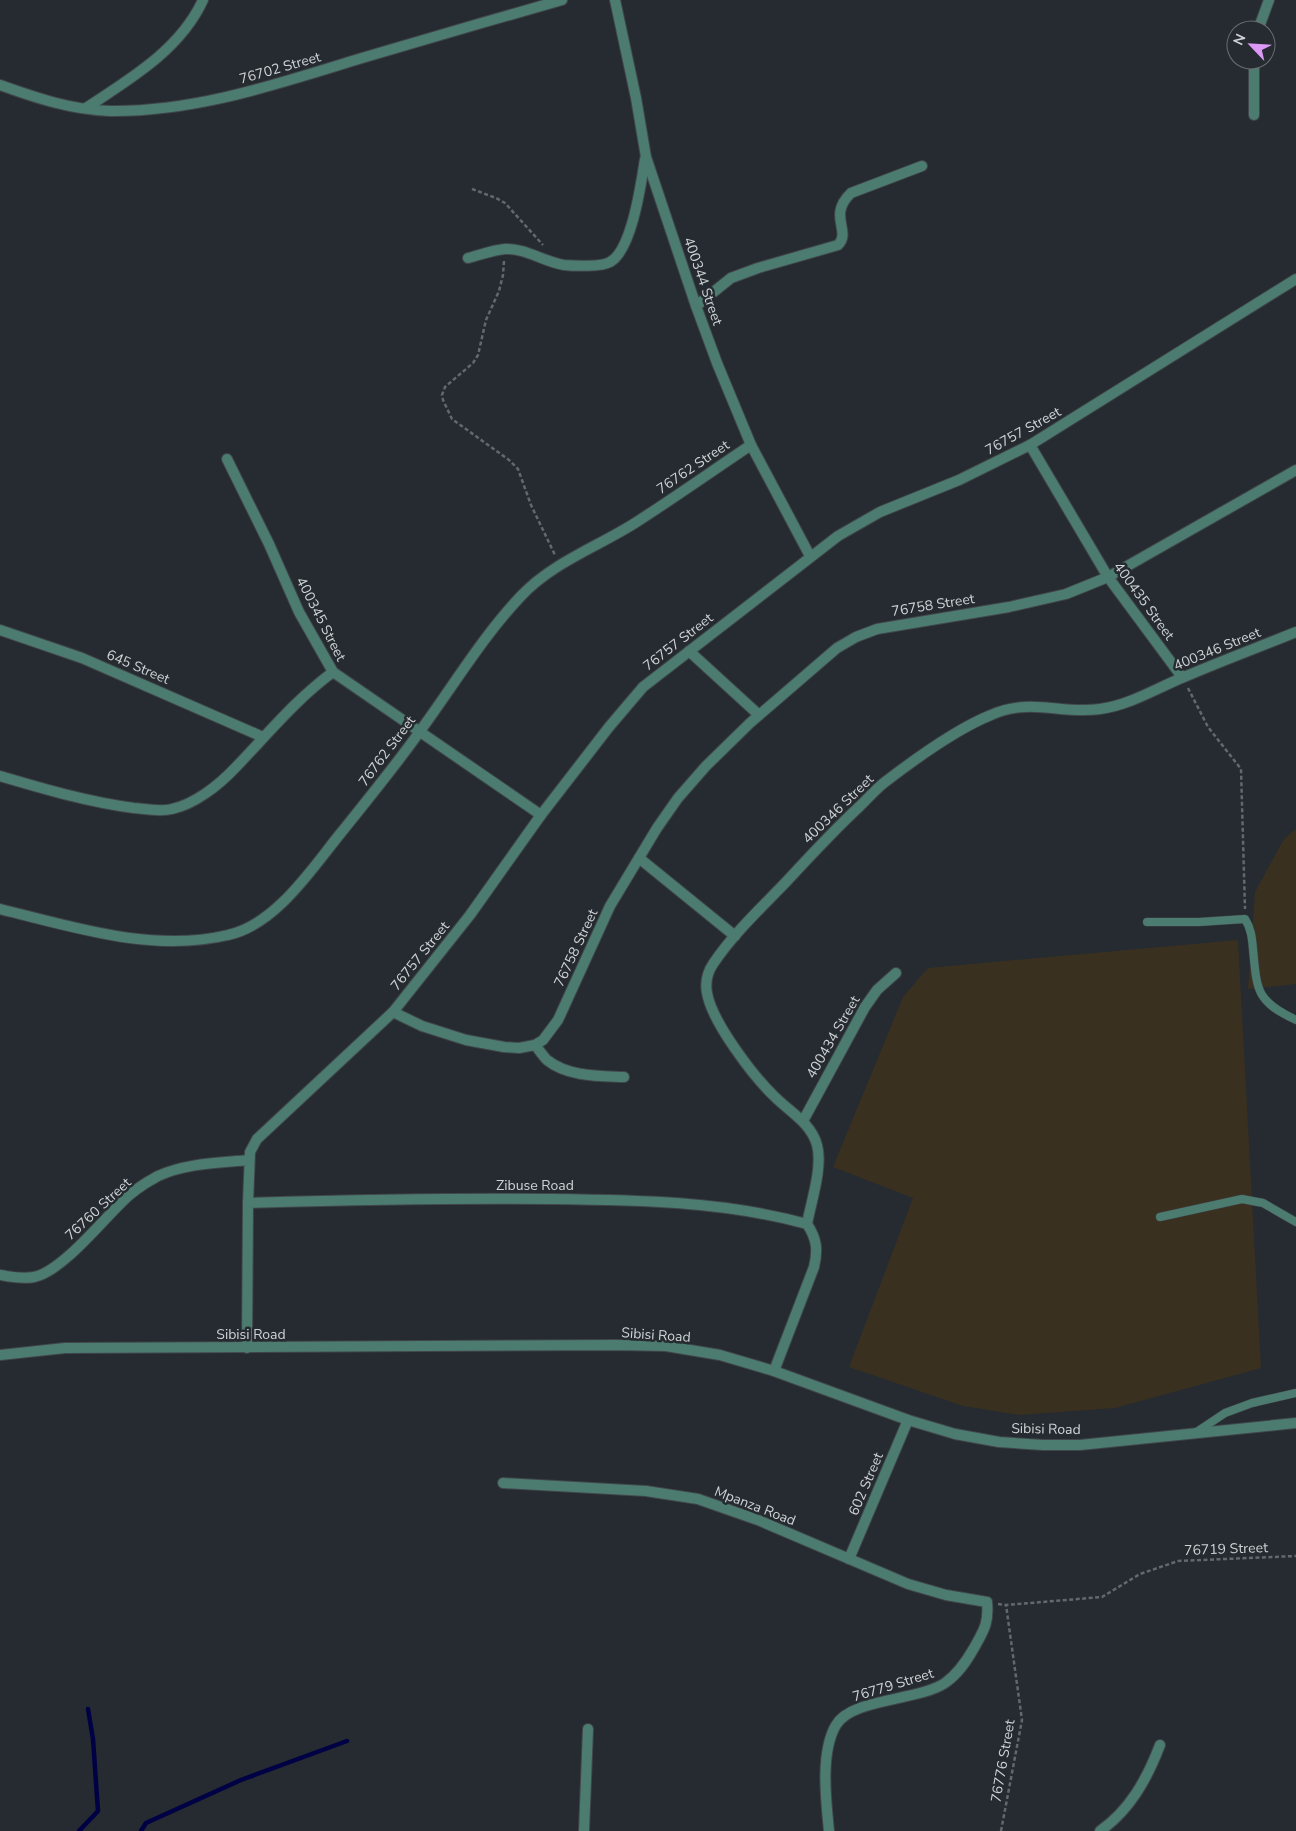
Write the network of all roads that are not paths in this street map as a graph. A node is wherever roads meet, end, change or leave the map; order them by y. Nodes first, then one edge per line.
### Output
1 (203, 0) edge
2 (562, 0) edge
3 (615, 0) edge
4 (1269, 0) edge
5 (1262, 20) edge
6 (1254, 70) edge
7 (0, 85) edge
8 (86, 108) junction
9 (1254, 116) dead end
10 (646, 157) junction
11 (922, 166) dead end
12 (468, 258) dead end
13 (1296, 279) edge
14 (696, 306) junction
15 (751, 445) junction
16 (1030, 445) junction
17 (227, 459) dead end
18 (1296, 470) edge
19 (810, 556) junction
20 (1108, 577) junction
21 (0, 630) edge
22 (1296, 632) edge
23 (689, 651) junction
24 (333, 672) junction
25 (1182, 678) junction
26 (759, 715) junction
27 (420, 732) junction
28 (263, 736) junction
29 (0, 776) edge
30 (541, 815) junction
31 (639, 858) junction
32 (0, 909) edge
33 (1147, 922) dead end
34 (735, 936) junction
35 (896, 973) dead end
36 (392, 1012) junction
37 (1296, 1020) edge
38 (535, 1045) junction
39 (624, 1077) dead end
40 (803, 1121) junction
41 (249, 1160) junction
42 (248, 1203) junction
43 (1160, 1217) dead end
44 (1296, 1222) edge
45 (807, 1224) junction
46 (0, 1275) edge
47 (247, 1348) junction
48 (0, 1355) edge
49 (774, 1371) junction
50 (1296, 1393) edge
51 (908, 1420) junction
52 (1296, 1423) edge
53 (1194, 1433) junction
54 (502, 1483) dead end
55 (849, 1559) junction
56 (987, 1602) joint
57 (588, 1729) dead end
58 (1160, 1745) dead end
59 (584, 1831) edge
60 (829, 1831) edge
61 (1100, 1831) edge

1 - 8 street
2 - 8 street, 76702 Street
3 - 10 street, 400344 Street
4 - 5 street
6 - 9 street
7 - 8 street, 76702 Street
10 - 12 street
10 - 14 street, 400344 Street
11 - 14 street
13 - 16 street, 76757 Street
14 - 15 street, 400344 Street
15 - 19 street, 400344 Street
15 - 27 street, 76762 Street
16 - 19 street, 76757 Street
16 - 20 street, 400435 Street
17 - 24 street, 400345 Street
18 - 20 street, 76758 Street
19 - 23 street, 76757 Street
20 - 25 street, 400435 Street
20 - 26 street, 76758 Street
21 - 28 street, 645 Street
22 - 25 street, 400346 Street
23 - 26 street
23 - 30 street, 76757 Street
24 - 27 street, 400345 Street
24 - 28 street
25 - 34 street, 400346 Street
26 - 31 street, 76758 Street
27 - 30 street, 400345 Street
27 - 32 street, 76762 Street
28 - 29 street
30 - 36 street, 76757 Street
31 - 34 street
31 - 38 street, 76758 Street
33 - 37 lane
34 - 40 street, 400346 Street
35 - 40 street, 400434 Street
36 - 38 street
36 - 41 street, 76757 Street
38 - 39 street
40 - 45 street, 400346 Street
41 - 42 street, 76757 Street
41 - 46 street, 76760 Street
42 - 45 street, Zibuse Road
42 - 47 street
43 - 44 lane
45 - 49 street
47 - 48 street, Sibisi Road
47 - 49 street, Sibisi Road
49 - 51 street, Sibisi Road
50 - 53 lane
51 - 53 street, Sibisi Road
51 - 55 street, 602 Street
52 - 53 street, Sibisi Road
54 - 55 street, Mpanza Road
55 - 56 street, Mpanza Road
56 - 60 street, 76779 Street
57 - 59 street
58 - 61 street

